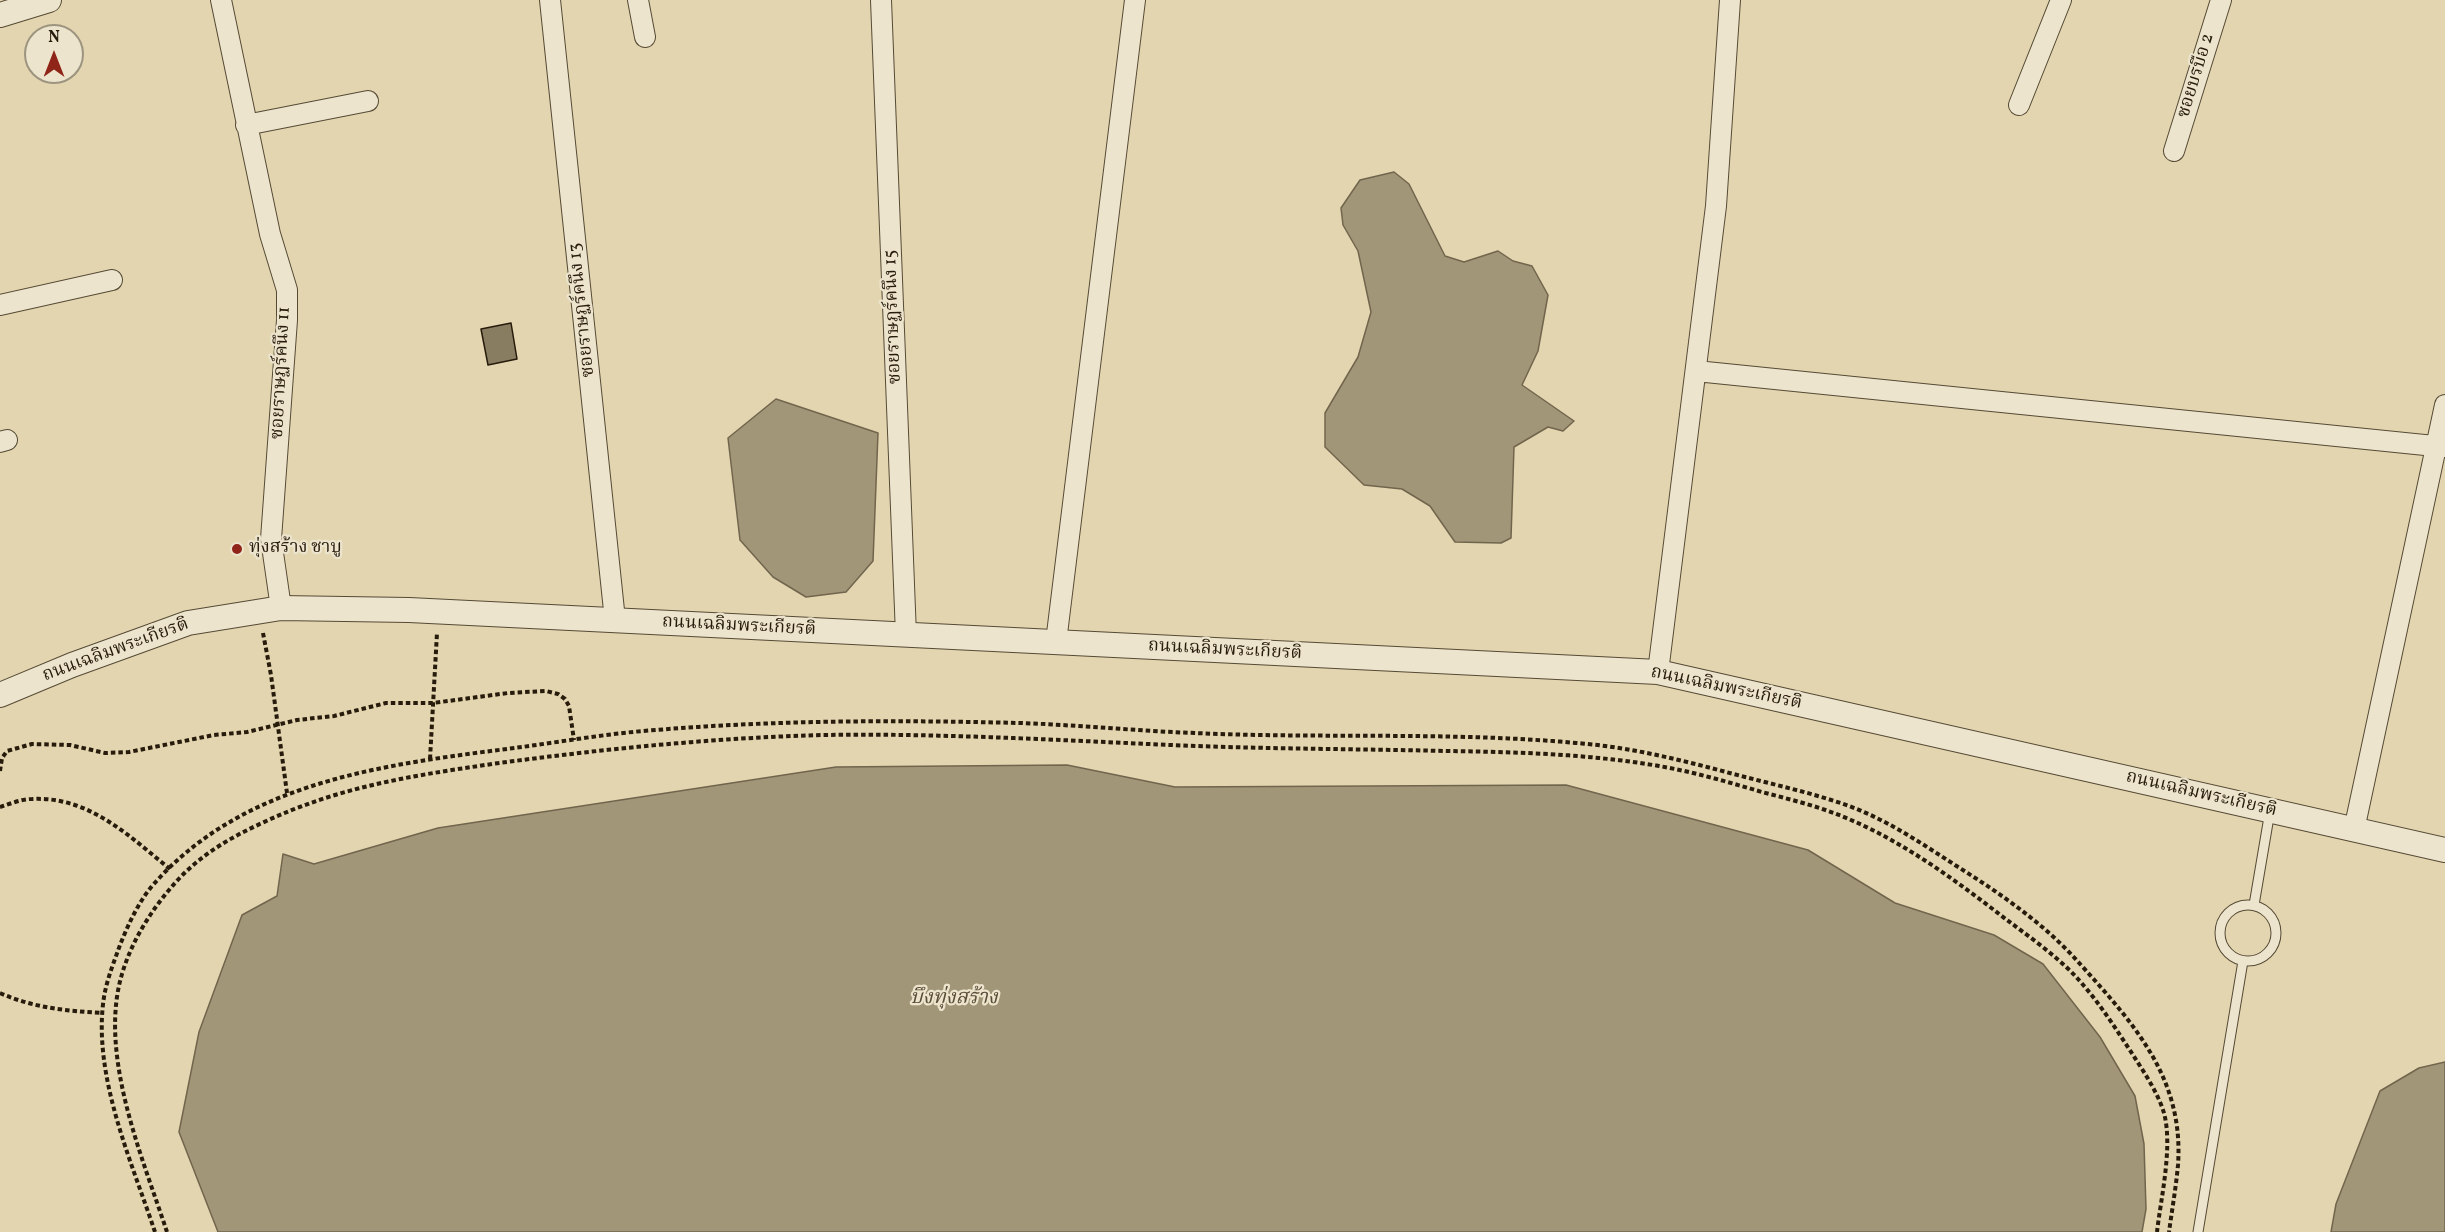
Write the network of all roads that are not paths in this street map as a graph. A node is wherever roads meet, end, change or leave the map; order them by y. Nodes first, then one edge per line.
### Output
1 (48, 0) edge
2 (221, 0) edge
3 (550, 0) edge
4 (639, 0) edge
5 (881, 0) edge
6 (1135, 0) edge
7 (1731, 0) edge
8 (2061, 0) edge
9 (2221, 0) edge
10 (0, 15) edge
11 (645, 37) dead end
12 (368, 101) dead end
13 (2019, 105) dead end
14 (246, 125) junction
15 (2174, 151) dead end
16 (112, 280) dead end
17 (0, 305) edge
18 (1696, 371) junction
19 (2445, 405) edge
20 (2441, 446) edge
21 (270, 610) junction
22 (615, 620) junction
23 (906, 635) junction
24 (1056, 642) junction
25 (1658, 672) junction
26 (0, 695) edge
27 (2270, 811) junction
28 (2354, 830) junction
29 (2445, 850) edge
30 (2254, 905) junction
31 (2243, 961) junction
32 (2198, 1232) edge

1 - 10 street
2 - 14 street, ซอยราษฏร์คนึง 11
3 - 22 street, ซอยราษฏร์คนึง 13
4 - 11 street
5 - 23 street, ซอยราษฏร์คนึง 15
6 - 24 street
7 - 18 street
8 - 13 street
9 - 15 street, ซอยบรบือ 2
12 - 14 street
14 - 21 street, ซอยราษฏร์คนึง 11
16 - 17 street
18 - 20 street
18 - 25 street
19 - 20 street
20 - 28 street
21 - 22 street, ถนนเฉลิมพระเกียรติ
21 - 26 street, ถนนเฉลิมพระเกียรติ
22 - 23 street, ถนนเฉลิมพระเกียรติ
23 - 24 street, ถนนเฉลิมพระเกียรติ
24 - 25 street, ถนนเฉลิมพระเกียรติ
25 - 27 street, ถนนเฉลิมพระเกียรติ
27 - 28 street, ถนนเฉลิมพระเกียรติ
27 - 30 lane
28 - 29 street, ถนนเฉลิมพระเกียรติ
30 - 31 lane
30 - 31 lane
31 - 32 lane

